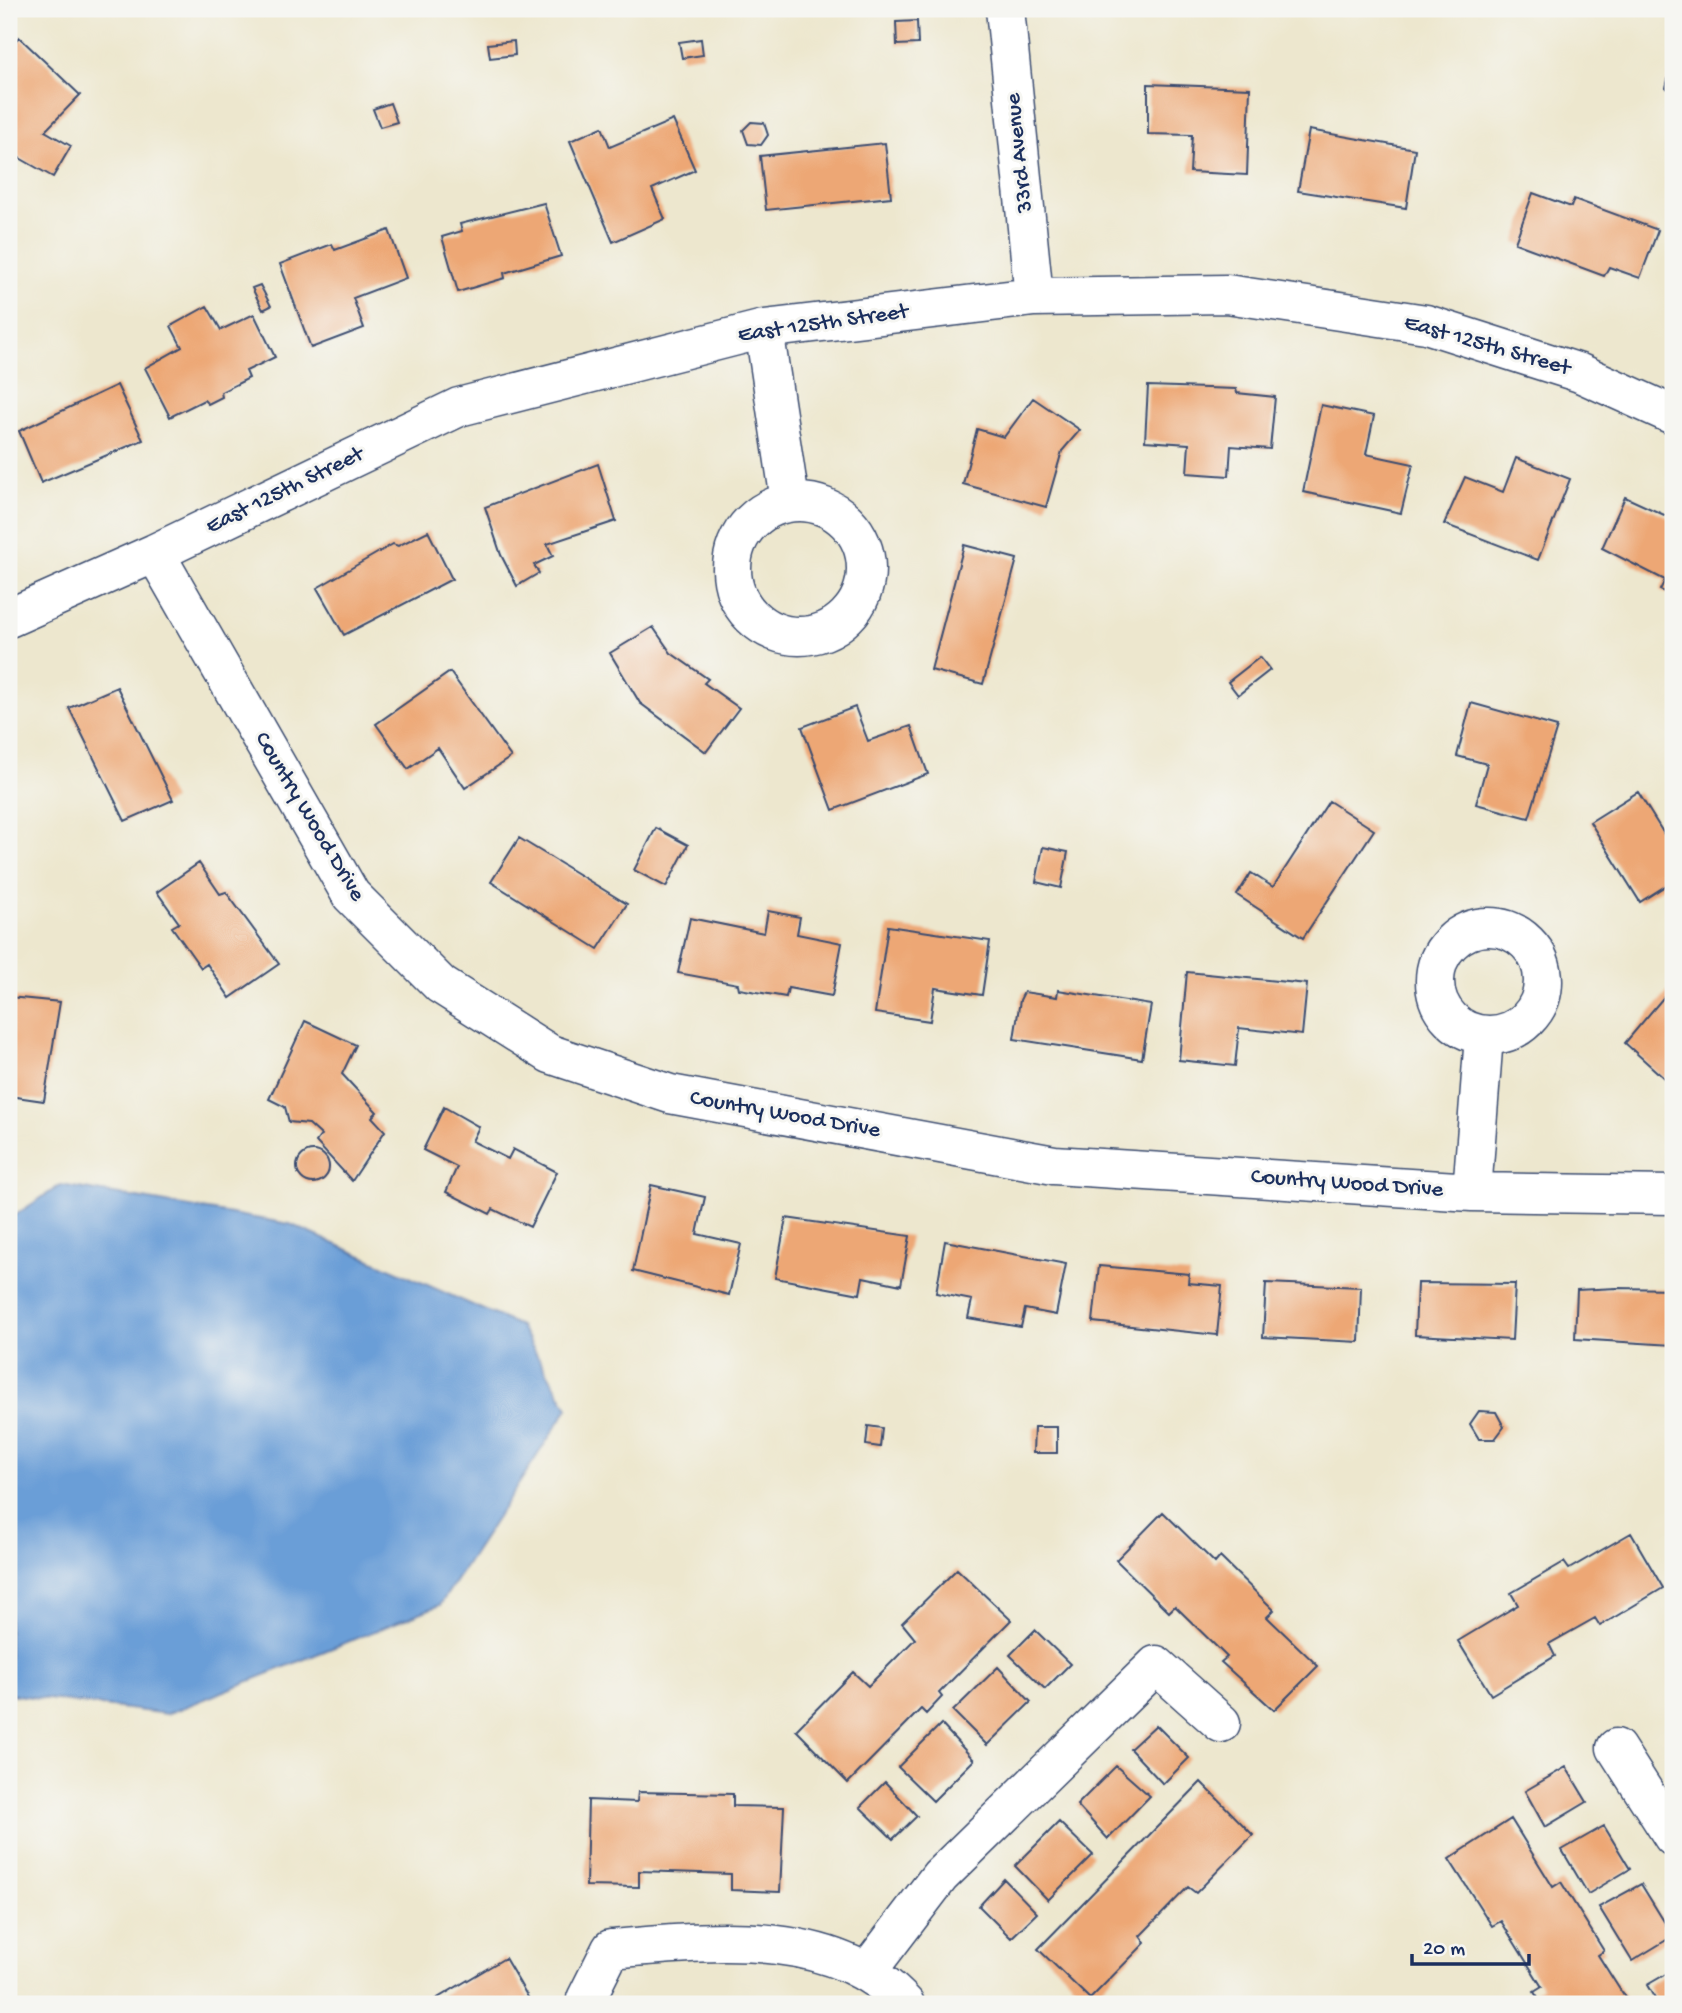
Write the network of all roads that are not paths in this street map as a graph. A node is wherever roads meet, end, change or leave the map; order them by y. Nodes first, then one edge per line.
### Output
1 (1005, 9) edge
2 (1034, 297) junction
3 (764, 329) junction
4 (1673, 415) edge
5 (790, 502) dead end
6 (155, 553) junction
7 (9, 618) edge
8 (1484, 1036) dead end
9 (1472, 1192) junction
10 (1673, 1195) edge
11 (1221, 1723) dead end
12 (1616, 1748) dead end
13 (1673, 1837) edge
14 (866, 1973) junction
15 (588, 2004) edge
16 (905, 2004) edge

1 - 2 street, 33rd Avenue
2 - 3 street, East 125th Street
2 - 4 street, East 125th Street
3 - 5 street
3 - 6 street, East 125th Street
6 - 7 street, East 125th Street
6 - 9 street, Country Wood Drive
8 - 9 street
9 - 10 street, Country Wood Drive
11 - 14 street
12 - 13 street
14 - 15 street
14 - 16 street

